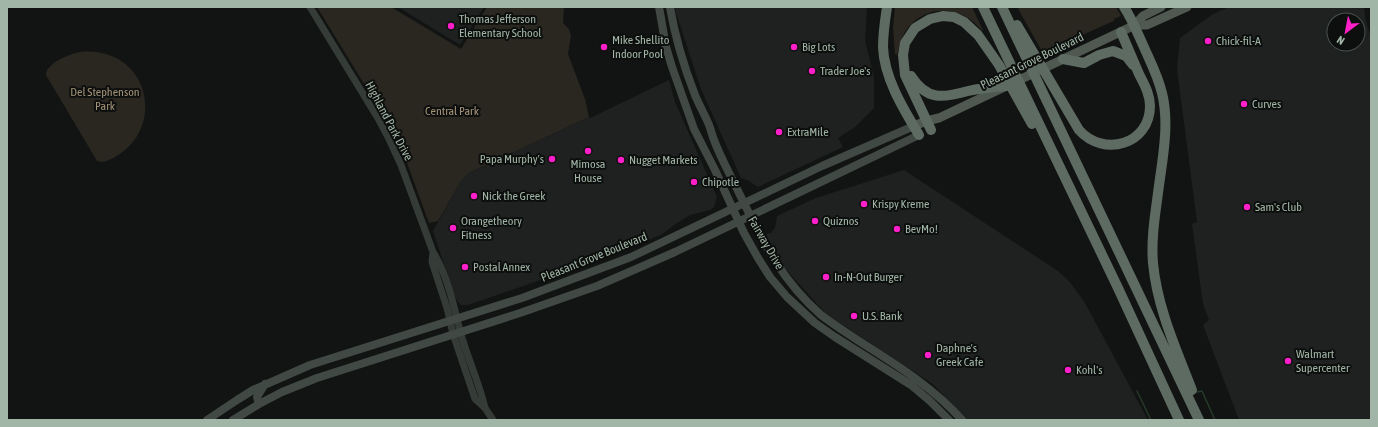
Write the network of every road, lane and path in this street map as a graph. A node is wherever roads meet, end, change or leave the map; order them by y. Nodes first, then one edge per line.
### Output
1 (310, 7) edge
2 (659, 7) edge
3 (663, 7) edge
4 (670, 7) edge
5 (887, 7) edge
6 (983, 7) edge
7 (1002, 7) edge
8 (1007, 7) edge
9 (1124, 7) edge
10 (1161, 7) edge
11 (1186, 7) edge
12 (1134, 26) junction
13 (674, 27) junction
14 (1121, 32) junction
15 (1063, 59) junction
16 (672, 66) junction
17 (904, 68) junction
18 (1139, 73) junction
19 (1006, 86) joint
20 (986, 91) junction
21 (940, 118) junction
22 (926, 121) junction
23 (914, 126) junction
24 (931, 130) junction
25 (920, 136) junction
26 (1045, 138) junction
27 (744, 204) junction
28 (733, 209) junction
29 (750, 217) junction
30 (739, 222) junction
31 (592, 272) junction
32 (553, 301) junction
33 (454, 320) junction
34 (457, 333) junction
35 (265, 384) junction
36 (259, 404) junction
37 (207, 420) edge
38 (233, 420) edge
39 (493, 420) edge
40 (949, 420) edge
41 (962, 420) edge
42 (1179, 420) edge
43 (1199, 420) edge
44 (1204, 420) edge

1 - 33 street, Highland Park Drive
2 - 16 main road, Fairway Drive
3 - 13 main road
4 - 13 main road, Fairway Drive
5 - 23 highway
6 - 26 highway
7 - 43 highway
8 - 18 highway
9 - 12 highway
10 - 12 main road, Pleasant Grove Boulevard
11 - 12 main road, Pleasant Grove Boulevard
12 - 14 main road, Pleasant Grove Boulevard
12 - 44 highway
13 - 16 main road
13 - 27 main road, Fairway Drive
14 - 15 main road, Pleasant Grove Boulevard
14 - 18 highway
15 - 18 highway
15 - 19 main road, Pleasant Grove Boulevard
16 - 28 main road, Fairway Drive
17 - 20 highway
17 - 22 highway
17 - 26 highway
19 - 20 highway
20 - 21 main road, Pleasant Grove Boulevard
21 - 22 main road, Pleasant Grove Boulevard
21 - 24 main road, Pleasant Grove Boulevard
22 - 23 main road, Pleasant Grove Boulevard
22 - 24 highway
23 - 25 highway
23 - 27 main road, Pleasant Grove Boulevard
24 - 25 main road, Pleasant Grove Boulevard
25 - 29 main road, Pleasant Grove Boulevard
26 - 42 highway
27 - 28 main road, Pleasant Grove Boulevard
27 - 29 main road, Fairway Drive
28 - 30 main road, Fairway Drive
28 - 31 main road, Pleasant Grove Boulevard
29 - 30 main road, Pleasant Grove Boulevard
29 - 41 main road, Fairway Drive
30 - 32 main road, Pleasant Grove Boulevard
30 - 40 main road, Fairway Drive
31 - 32 main road
31 - 33 main road, Pleasant Grove Boulevard
32 - 34 main road, Pleasant Grove Boulevard
33 - 34 street, Highland Park Drive
33 - 35 main road, Pleasant Grove Boulevard
34 - 36 main road, Pleasant Grove Boulevard
34 - 39 street, Highland Park Drive
35 - 36 main road
35 - 37 main road, Pleasant Grove Boulevard
36 - 38 main road, Pleasant Grove Boulevard

